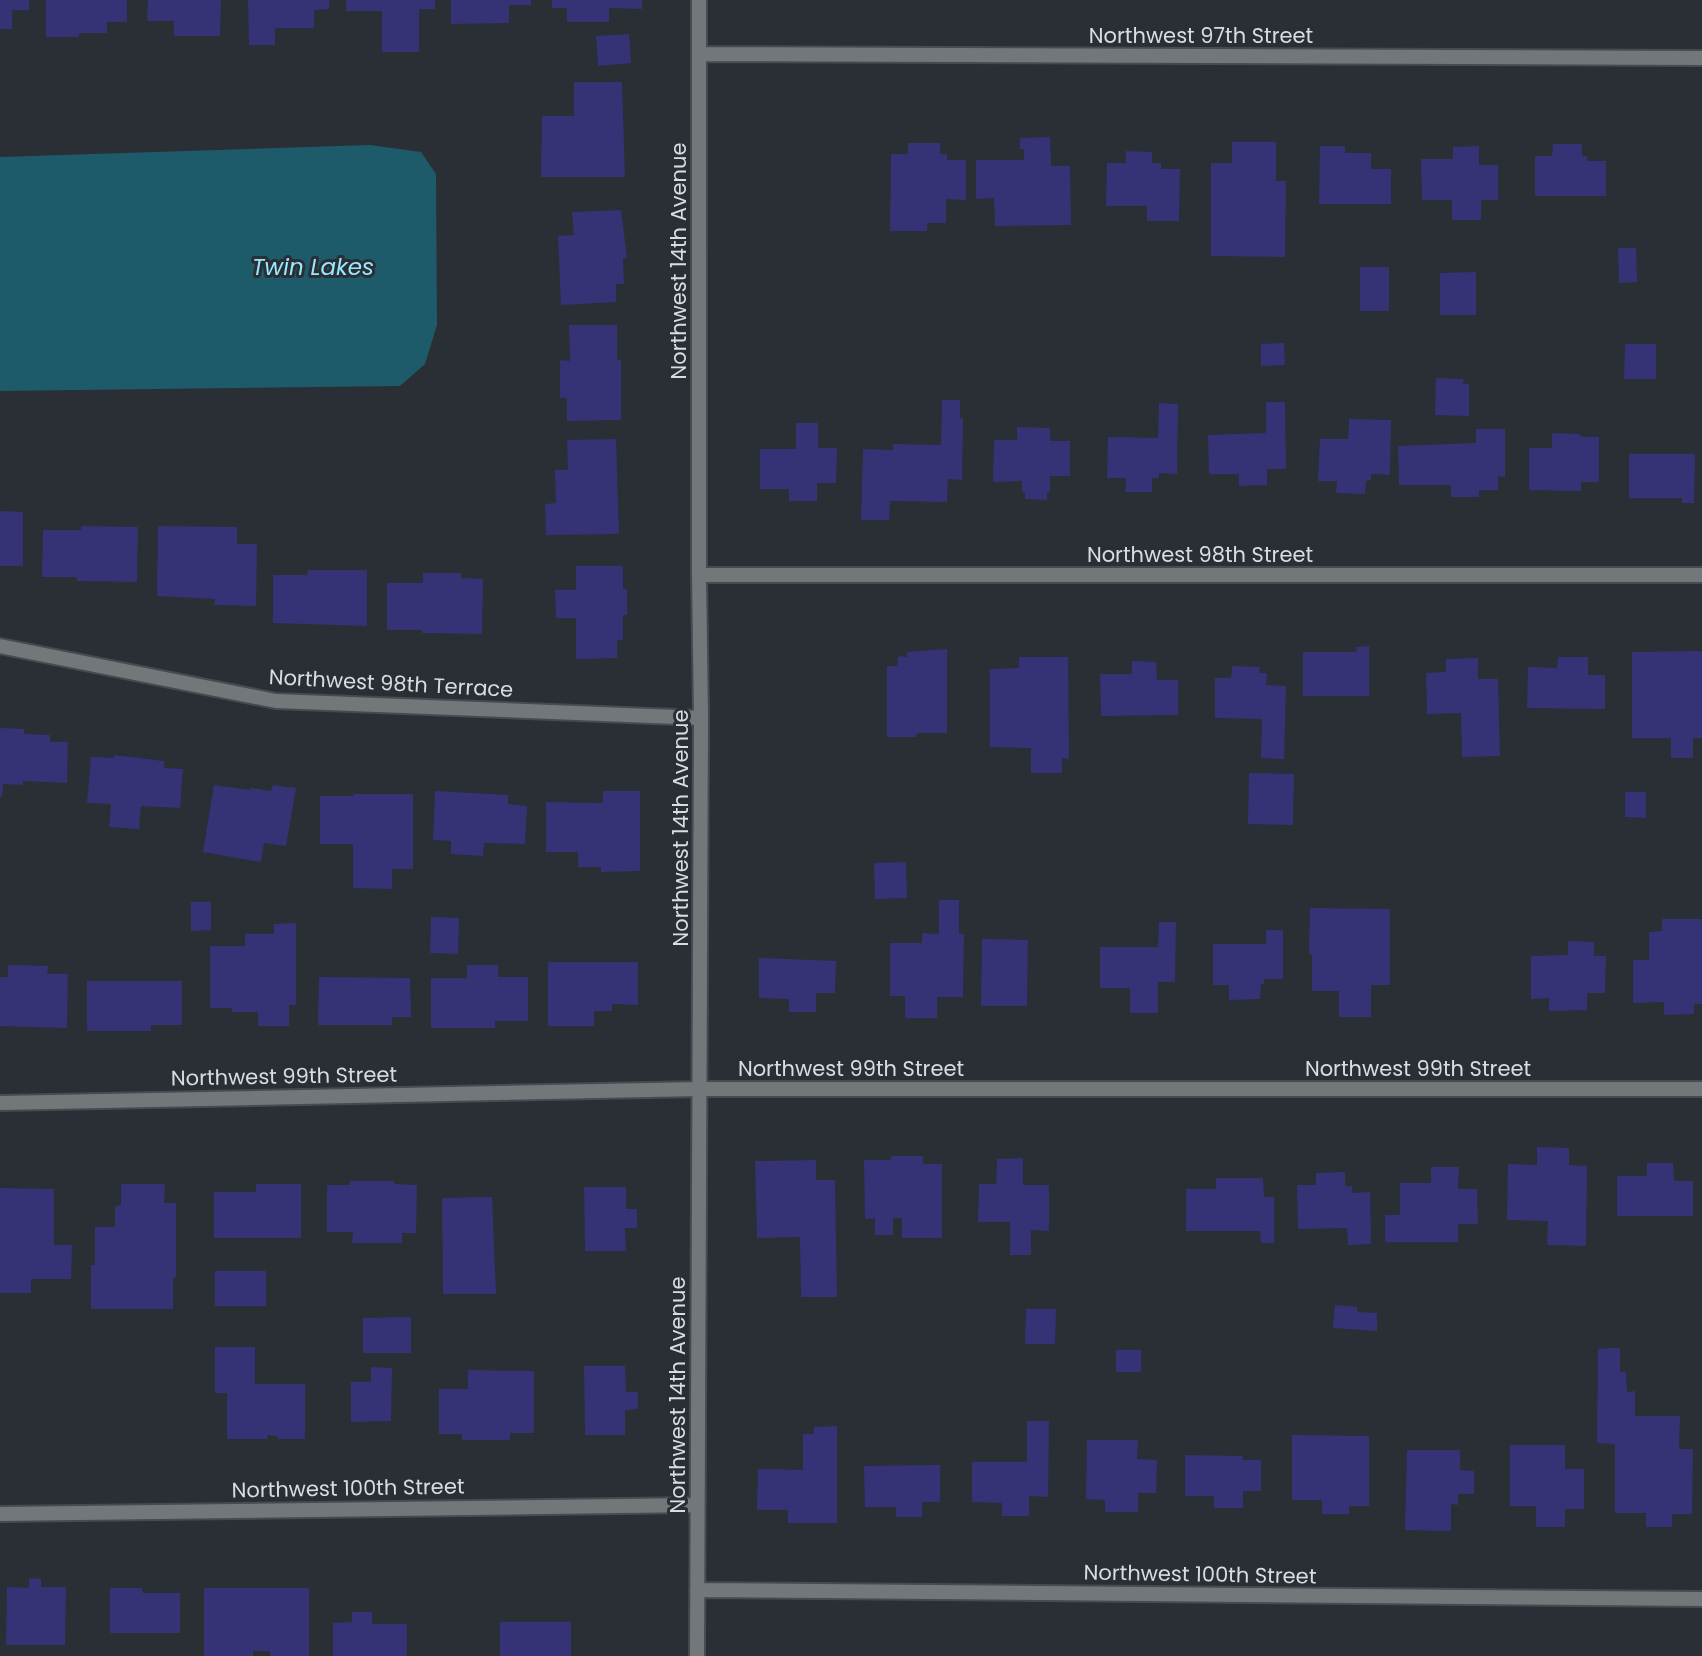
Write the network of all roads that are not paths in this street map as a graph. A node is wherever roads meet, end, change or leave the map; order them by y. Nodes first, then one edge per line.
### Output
1 (699, 0) edge
2 (699, 54) junction
3 (1702, 58) edge
4 (699, 575) junction
5 (1702, 576) edge
6 (0, 646) edge
7 (701, 718) junction
8 (700, 1089) junction
9 (1702, 1089) edge
10 (0, 1103) edge
11 (697, 1505) junction
12 (0, 1514) edge
13 (697, 1590) junction
14 (1702, 1599) edge
15 (697, 1656) edge

1 - 2 street, Northwest 14th Avenue
2 - 3 street, Northwest 97th Street
2 - 4 street, Northwest 14th Avenue
4 - 5 street, Northwest 98th Street
4 - 7 street, Northwest 14th Avenue
6 - 7 street, Northwest 98th Terrace
7 - 8 street, Northwest 14th Avenue
8 - 9 street, Northwest 99th Street
8 - 10 street, Northwest 99th Street
8 - 11 street, Northwest 14th Avenue
11 - 12 street, Northwest 100th Street
11 - 13 street, Northwest 14th Avenue
13 - 14 street, Northwest 100th Street
13 - 15 street, Northwest 14th Avenue

